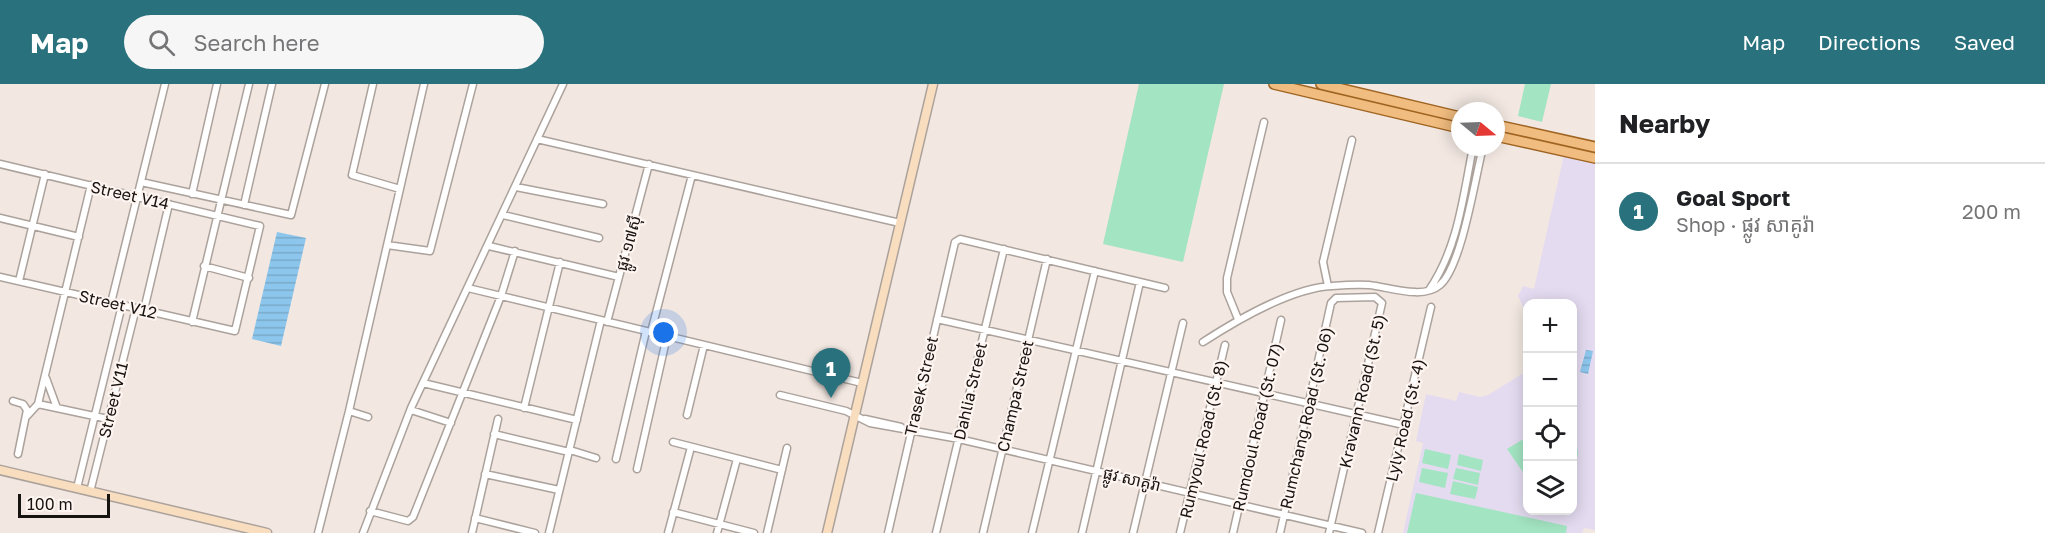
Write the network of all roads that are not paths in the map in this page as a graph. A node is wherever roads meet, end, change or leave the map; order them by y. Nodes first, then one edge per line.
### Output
1 (165, 84) edge
2 (217, 84) edge
3 (249, 84) edge
4 (272, 84) edge
5 (325, 84) edge
6 (373, 84) edge
7 (424, 84) edge
8 (473, 84) edge
9 (563, 84) edge
10 (933, 84) edge
11 (1274, 84) edge
12 (1321, 84) edge
13 (1451, 115) edge
14 (1264, 122) dead end
15 (1451, 126) edge
16 (1505, 127) edge
17 (1505, 138) edge
18 (537, 139) junction
19 (1352, 140) dead end
20 (1595, 147) edge
21 (1471, 156) edge
22 (1481, 156) edge
23 (1595, 158) edge
24 (0, 164) edge
25 (649, 164) junction
26 (45, 174) junction
27 (692, 175) junction
28 (141, 182) junction
29 (91, 185) junction
30 (516, 187) junction
31 (164, 188) junction
32 (400, 189) junction
33 (192, 194) junction
34 (137, 196) junction
35 (220, 200) junction
36 (161, 202) junction
37 (169, 204) junction
38 (603, 204) dead end
39 (244, 205) junction
40 (217, 215) junction
41 (503, 215) junction
42 (0, 218) edge
43 (900, 223) junction
44 (32, 226) junction
45 (79, 237) junction
46 (599, 238) dead end
47 (387, 245) junction
48 (489, 246) junction
49 (1004, 249) junction
50 (515, 251) junction
51 (1047, 260) junction
52 (560, 262) junction
53 (204, 266) junction
54 (1095, 272) junction
55 (0, 277) edge
56 (619, 277) junction
57 (249, 278) junction
58 (19, 281) junction
59 (1140, 282) junction
60 (1328, 286) junction
61 (468, 288) junction
62 (1165, 288) dead end
63 (1429, 291) junction
64 (65, 292) junction
65 (501, 296) junction
66 (111, 303) junction
67 (1331, 303) joint
68 (122, 305) junction
69 (1431, 307) dead end
70 (136, 308) junction
71 (548, 308) junction
72 (144, 310) junction
73 (1238, 319) junction
74 (937, 320) junction
75 (1281, 320) dead end
76 (604, 321) junction
77 (192, 322) junction
78 (1183, 323) dead end
79 (985, 330) junction
80 (649, 332) junction
81 (667, 336) junction
82 (1028, 340) junction
83 (1203, 342) dead end
84 (704, 345) junction
85 (1225, 345) dead end
86 (111, 348) junction
87 (1076, 351) junction
88 (125, 352) junction
89 (1122, 361) junction
90 (1171, 372) junction
91 (45, 378) junction
92 (1216, 382) junction
93 (423, 383) junction
94 (862, 383) junction
95 (462, 393) junction
96 (1264, 393) junction
97 (780, 395) dead end
98 (13, 401) dead end
99 (38, 404) junction
100 (1309, 404) junction
101 (57, 408) junction
102 (524, 408) junction
103 (411, 410) junction
104 (349, 411) junction
105 (1356, 414) junction
106 (687, 415) dead end
107 (27, 416) junction
108 (95, 416) junction
109 (368, 417) dead end
110 (858, 418) junction
111 (108, 419) junction
112 (498, 419) dead end
113 (577, 420) junction
114 (451, 423) junction
115 (1404, 425) junction
116 (902, 427) junction
117 (911, 429) junction
118 (494, 434) junction
119 (959, 439) junction
120 (673, 442) dead end
121 (691, 447) junction
122 (787, 448) dead end
123 (1003, 449) junction
124 (569, 451) junction
125 (18, 454) dead end
126 (596, 458) dead end
127 (616, 459) dead end
128 (737, 459) junction
129 (1050, 460) junction
130 (637, 469) dead end
131 (0, 470) edge
132 (782, 470) junction
133 (1097, 471) junction
134 (485, 474) junction
135 (1145, 482) junction
136 (77, 488) junction
137 (559, 490) junction
138 (90, 492) junction
139 (1190, 493) junction
140 (1239, 504) junction
141 (370, 511) junction
142 (674, 512) junction
143 (1284, 515) junction
144 (475, 518) junction
145 (720, 523) junction
146 (1330, 529) edge
147 (267, 533) edge
148 (318, 533) edge
149 (363, 533) edge
150 (471, 533) edge
151 (535, 533) edge
152 (549, 533) edge
153 (668, 533) edge
154 (717, 533) edge
155 (754, 533) edge
156 (767, 533) edge
157 (826, 533) edge
158 (888, 533) edge
159 (936, 533) edge
160 (983, 533) edge
161 (1032, 533) edge
162 (1082, 533) edge
163 (1133, 533) edge
164 (1180, 533) edge
165 (1233, 533) edge
166 (1280, 533) edge
167 (1362, 533) edge
168 (1378, 533) edge

1 - 28 street
2 - 33 street
3 - 35 street
4 - 39 street
5 - 39 street
6 - 32 street
7 - 32 street
8 - 47 street
9 - 18 street
10 - 43 street
11 - 15 main road
12 - 13 main road
14 - 73 street
16 - 20 main road
17 - 23 main road
18 - 25 street
18 - 30 street
19 - 60 street
21 - 63 street
22 - 63 street
24 - 26 street, Street V14
25 - 27 street
25 - 56 street, ផ្លូវ ១៧ស៊ី
26 - 29 street, Street V14
26 - 44 street
27 - 43 street
27 - 80 street
28 - 31 street
28 - 34 street
29 - 34 street, Street V14
29 - 45 street
30 - 38 street
30 - 41 street
31 - 33 street
31 - 36 street
32 - 47 street
33 - 35 street
34 - 36 street, Street V14
34 - 66 street
35 - 39 street
35 - 40 street
36 - 37 street, Street V14
37 - 40 street, Street V14
37 - 72 street
40 - 53 street
40 - 57 street, Street V14
41 - 46 street
41 - 48 street
42 - 44 street
43 - 94 street
44 - 45 street
44 - 58 street
45 - 64 street
47 - 104 street
48 - 50 street
48 - 61 street
49 - 51 street
49 - 74 street, Trasek Street
49 - 79 street, Dahlia Street
50 - 52 street
50 - 65 street
51 - 54 street
51 - 82 street, Champa Street
52 - 56 street
52 - 71 street
53 - 57 street
53 - 77 street
54 - 59 street
54 - 87 street
55 - 58 street, Street V12
56 - 76 street, ផ្លូវ ១៧ស៊ី
57 - 77 street, Street V12
58 - 64 street, Street V12
59 - 62 street
59 - 89 street
60 - 63 street
60 - 73 street
61 - 65 street
61 - 93 street
64 - 66 street, Street V12
64 - 91 street
65 - 71 street
65 - 95 street
66 - 68 street, Street V12
67 - 100 street, Rumchang Road (St. 06)
67 - 105 street, Kravann Road (St. 5)
68 - 70 street, Street V12
68 - 86 street, Street V11
69 - 115 street, Lyly Road (St. 4)
70 - 72 street, Street V12
70 - 88 street, Street V11
71 - 76 street
71 - 102 street
72 - 77 street, Street V12
73 - 83 street
74 - 79 street
74 - 117 street, Trasek Street
75 - 96 street, Rumdoul Road (St. 07)
76 - 80 street
76 - 113 street, ផ្លូវ ១៧ស៊ី
78 - 90 street
79 - 82 street
79 - 119 street, Dahlia Street
80 - 81 street
80 - 127 street
81 - 84 street
81 - 130 street
82 - 87 street
82 - 123 street, Champa Street
84 - 94 street
84 - 106 street
85 - 92 street, Rumyoul Road (St. 8)
86 - 88 street
86 - 108 street, Street V11
87 - 89 street
87 - 129 street
88 - 111 street, Street V11
89 - 90 street
89 - 133 street
90 - 92 street
90 - 135 street
91 - 99 street
91 - 101 street
92 - 96 street
92 - 139 street, Rumyoul Road (St. 8)
93 - 95 street
93 - 103 street
94 - 110 street
95 - 102 street
95 - 114 street
96 - 100 street
96 - 140 street, Rumdoul Road (St. 07)
97 - 110 street, ផ្លូវ សាគូរ៉ា
98 - 107 street
99 - 101 street
99 - 107 street
100 - 105 street
100 - 143 street, Rumchang Road (St. 06)
101 - 108 street
102 - 113 street
103 - 114 street
103 - 141 street
104 - 109 street
104 - 148 street
105 - 115 street
105 - 146 street, Kravann Road (St. 5)
107 - 125 street
108 - 111 street
108 - 136 street, Street V11
110 - 116 street, ផ្លូវ សាគូរ៉ា
110 - 116 street, ផ្លូវ សាគូរ៉ា
110 - 157 street
111 - 138 street, Street V11
112 - 118 street
113 - 124 street, ផ្លូវ ១៧ស៊ី
114 - 141 street
115 - 168 street, Lyly Road (St. 4)
116 - 117 street, ផ្លូវ សាគូរ៉ា
117 - 119 street, ផ្លូវ សាគូរ៉ា
117 - 158 street, Trasek Street
118 - 124 street
118 - 134 street
119 - 123 street, ផ្លូវ សាគូរ៉ា
119 - 159 street, Dahlia Street
120 - 121 street
121 - 128 street
121 - 142 street
122 - 132 street
123 - 129 street, ផ្លូវ សាគូរ៉ា
123 - 160 street, Champa Street
124 - 126 street
124 - 137 street, ផ្លូវ ១៧ស៊ី
128 - 132 street
128 - 145 street
129 - 133 street, ផ្លូវ សាគូរ៉ា
129 - 161 street
131 - 136 street
132 - 156 street
133 - 135 street, ផ្លូវ សាគូរ៉ា
133 - 162 street
134 - 137 street
134 - 144 street
135 - 139 street, ផ្លូវ សាគូរ៉ា
135 - 163 street
136 - 138 street
137 - 152 street, ផ្លូវ ១៧ស៊ី
138 - 147 street
139 - 140 street, ផ្លូវ សាគូរ៉ា
139 - 164 street, Rumyoul Road (St. 8)
140 - 143 street, ផ្លូវ សាគូរ៉ា
140 - 165 street, Rumdoul Road (St. 07)
141 - 149 street
142 - 145 street
142 - 153 street
143 - 146 street, ផ្លូវ សាគូរ៉ា
143 - 166 street, Rumchang Road (St. 06)
144 - 150 street
144 - 151 street
145 - 154 street
145 - 155 street
146 - 167 street, ផ្លូវ សាគូរ៉ា

